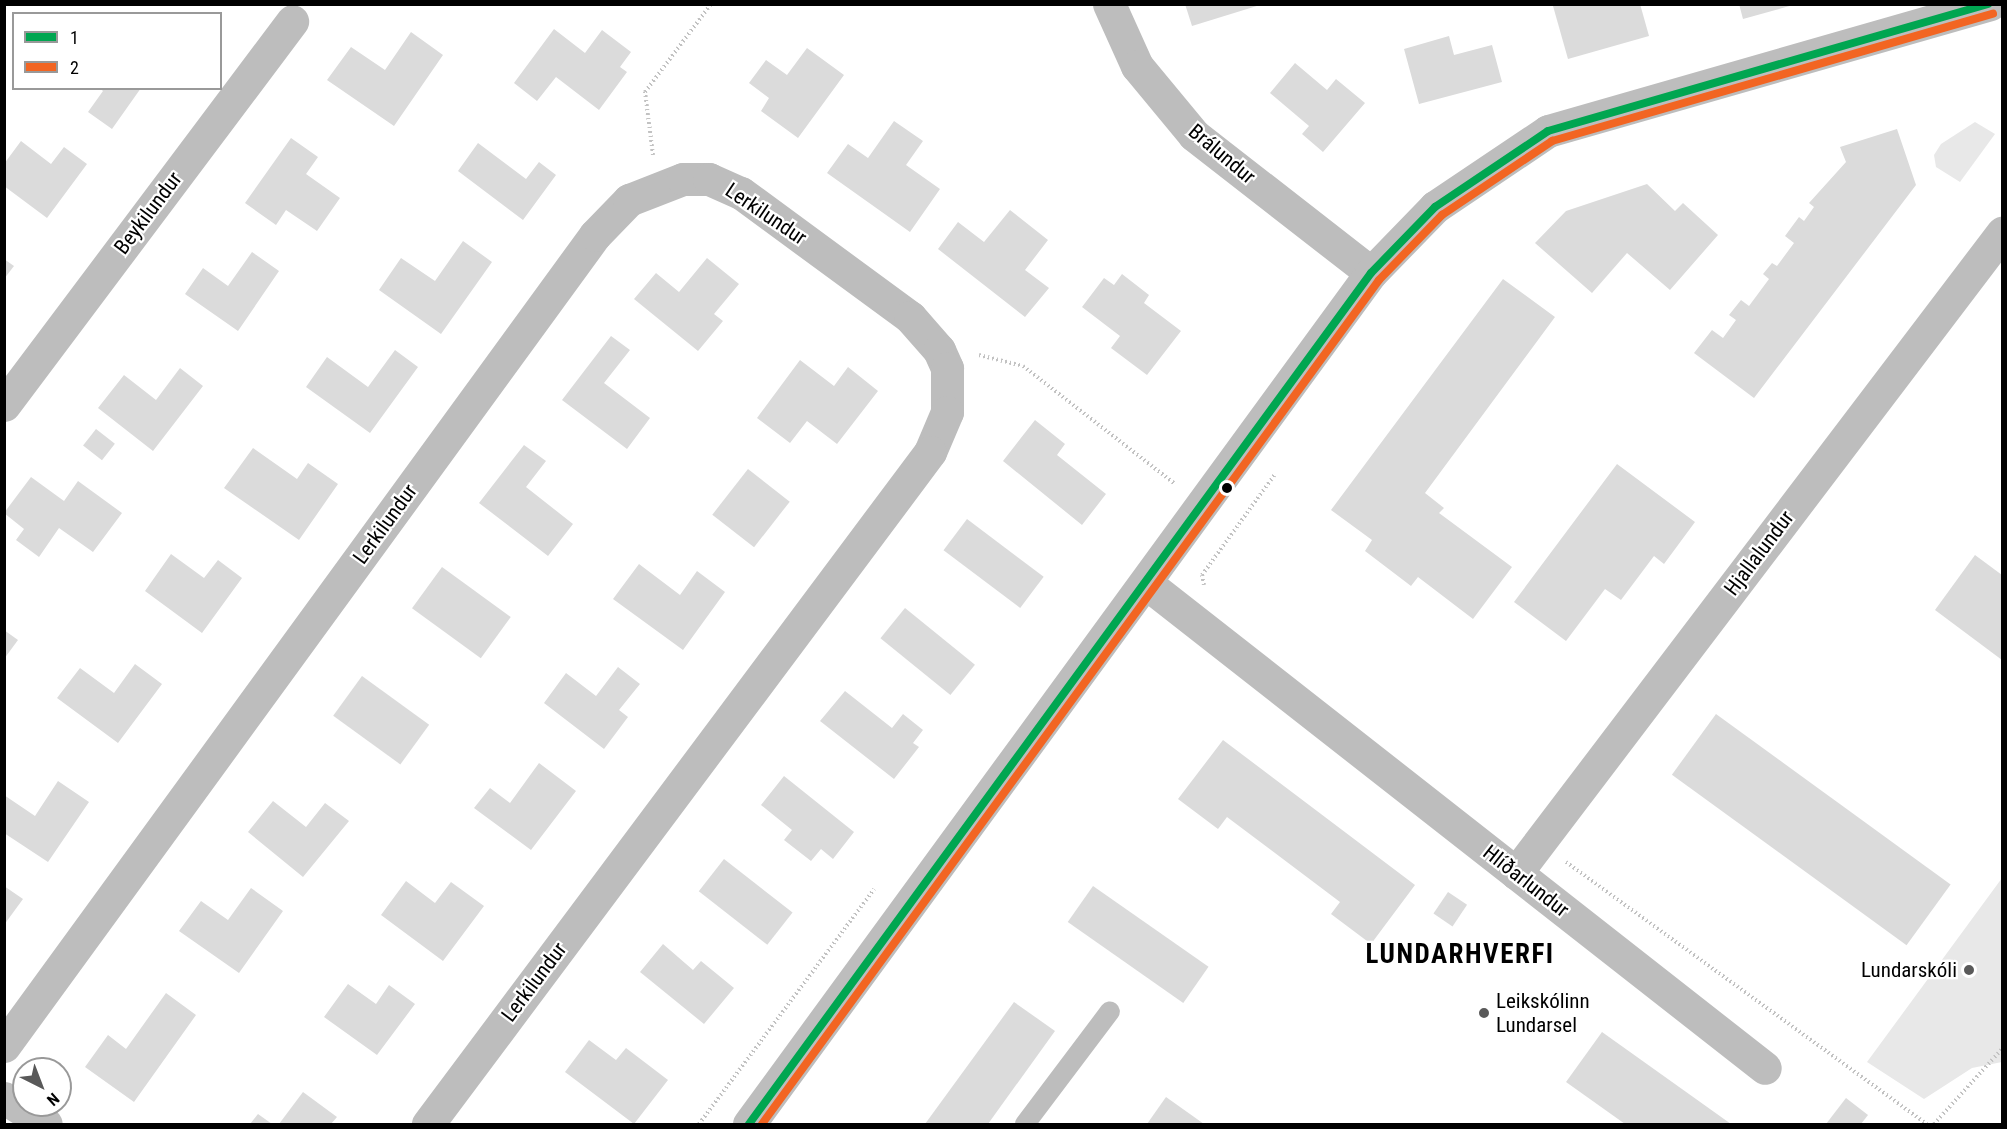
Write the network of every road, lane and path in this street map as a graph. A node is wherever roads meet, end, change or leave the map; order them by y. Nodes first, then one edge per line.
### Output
1 (711, 4) edge
2 (1109, 4) edge
3 (1990, 4) edge
4 (292, 21) dead end
5 (657, 186) junction
6 (2002, 232) edge
7 (1371, 273) junction
8 (939, 350) junction
9 (4, 405) edge
10 (1275, 474) dead end
11 (1174, 483) dead end
12 (1146, 583) junction
13 (1192, 620) junction
14 (1539, 842) junction
15 (1516, 873) junction
16 (1110, 1011) dead end
17 (4, 1046) edge
18 (2002, 1049) edge
19 (1765, 1068) dead end
20 (4, 1098) edge
21 (46, 1125) edge
22 (428, 1125) edge
23 (749, 1125) edge
24 (1025, 1125) edge
25 (1927, 1125) edge
26 (1934, 1125) edge

1 - 5 path
2 - 7 street, Brálundur
3 - 7 street
4 - 9 street, Beykilundur
5 - 8 street, Lerkilundur
5 - 17 street, Lerkilundur
6 - 14 street, Hjallalundur
7 - 12 street
8 - 11 path
8 - 22 street, Lerkilundur
10 - 13 path
12 - 13 street, Hlíðarlundur
12 - 23 street
13 - 15 street, Hlíðarlundur
14 - 15 street, Hjallalundur
14 - 25 path
15 - 19 street, Hlíðarlundur
16 - 24 lane
18 - 26 path
20 - 21 street

